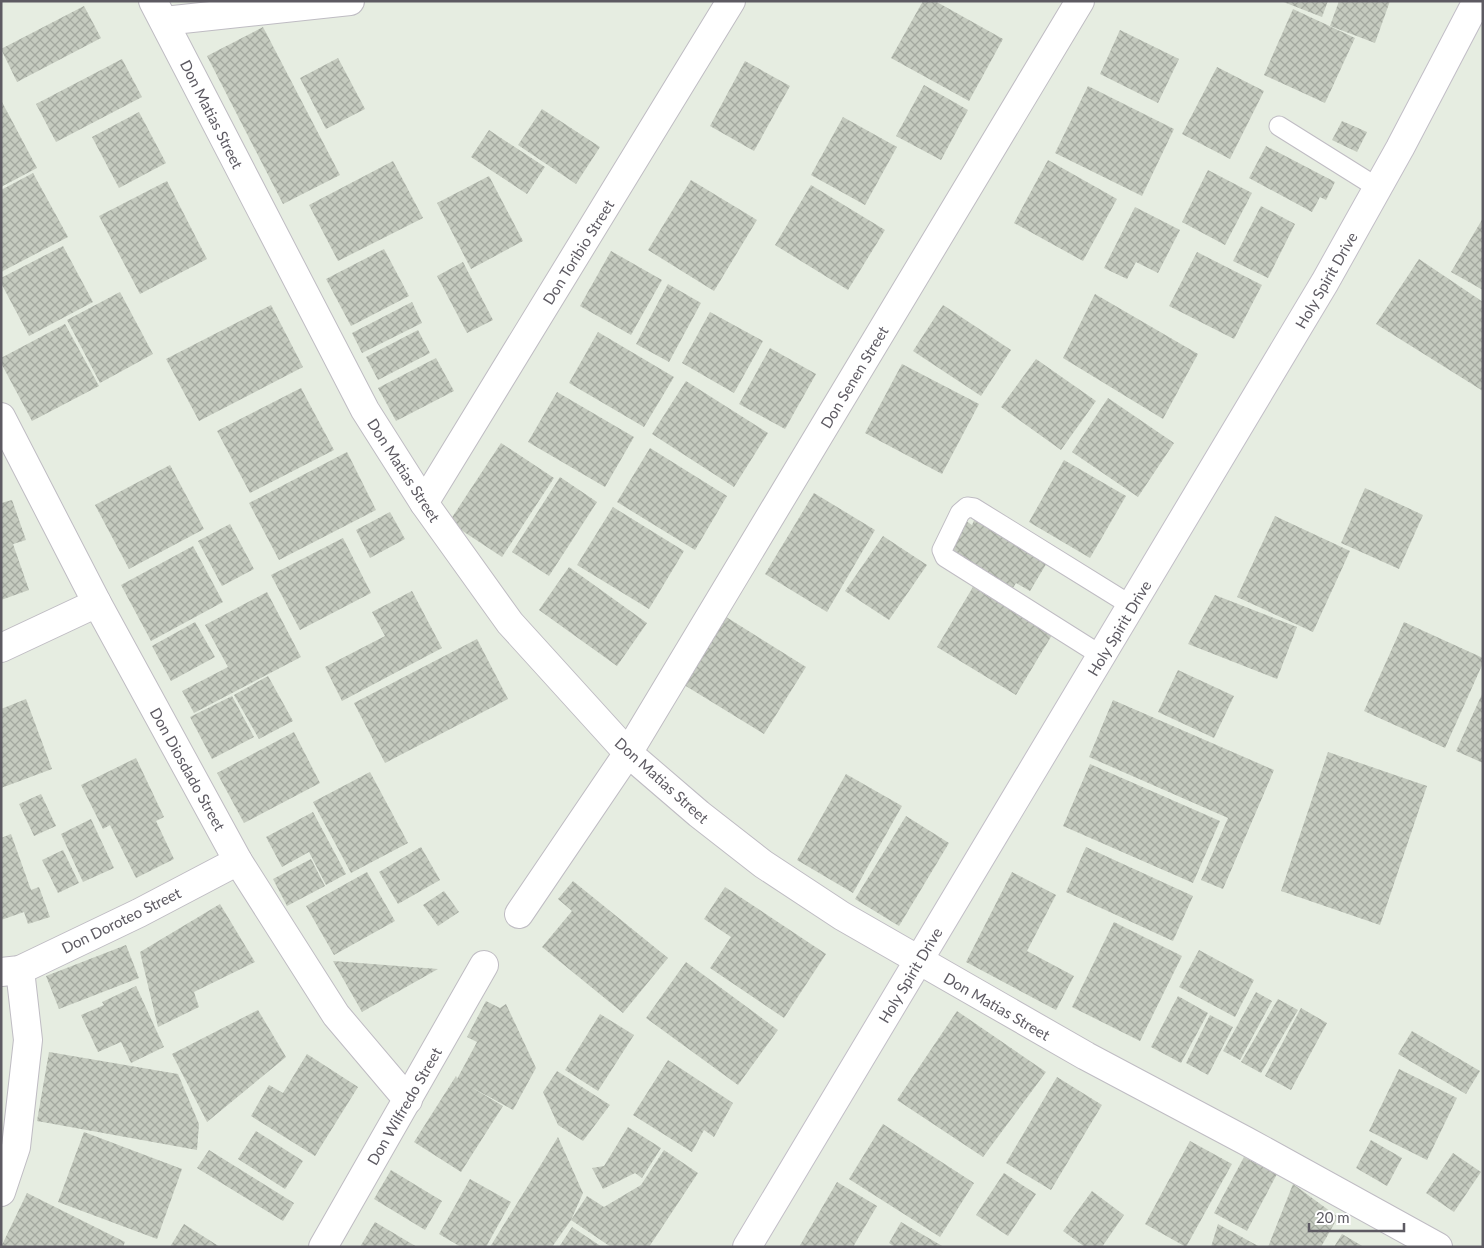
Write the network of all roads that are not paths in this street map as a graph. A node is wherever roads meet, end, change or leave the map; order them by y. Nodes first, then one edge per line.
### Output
1 (350, 1) edge
2 (732, 1) edge
3 (1080, 1) edge
4 (1477, 1) edge
5 (158, 11) edge
6 (1279, 126) dead end
7 (1378, 188) junction
8 (1, 417) edge
9 (424, 503) junction
10 (98, 603) junction
11 (1132, 606) junction
12 (1, 648) edge
13 (1102, 656) junction
14 (628, 752) junction
15 (238, 861) junction
16 (519, 914) dead end
17 (919, 961) junction
18 (484, 965) dead end
19 (11, 971) edge
20 (408, 1100) junction
21 (1, 1192) edge
22 (323, 1247) edge
23 (747, 1247) edge
24 (1438, 1247) edge

1 - 5 street
2 - 9 street, Don Toribio Street
3 - 14 street, Don Senen Street
4 - 7 street, Holy Spirit Drive
5 - 9 street, Don Matias Street
6 - 7 lane
7 - 11 street, Holy Spirit Drive
8 - 10 street, Don Diosdado Street
9 - 14 street, Don Matias Street
10 - 12 street
10 - 15 street, Don Diosdado Street
11 - 13 street, Holy Spirit Drive
11 - 13 lane
13 - 17 street, Holy Spirit Drive
14 - 16 street
14 - 17 street, Don Matias Street
15 - 19 street, Don Doroteo Street
15 - 20 street, Don Diosdado Street
17 - 23 street, Holy Spirit Drive
17 - 24 street, Don Matias Street
18 - 20 street, Don Wilfredo Street
19 - 21 street
20 - 22 street, Don Wilfredo Street

